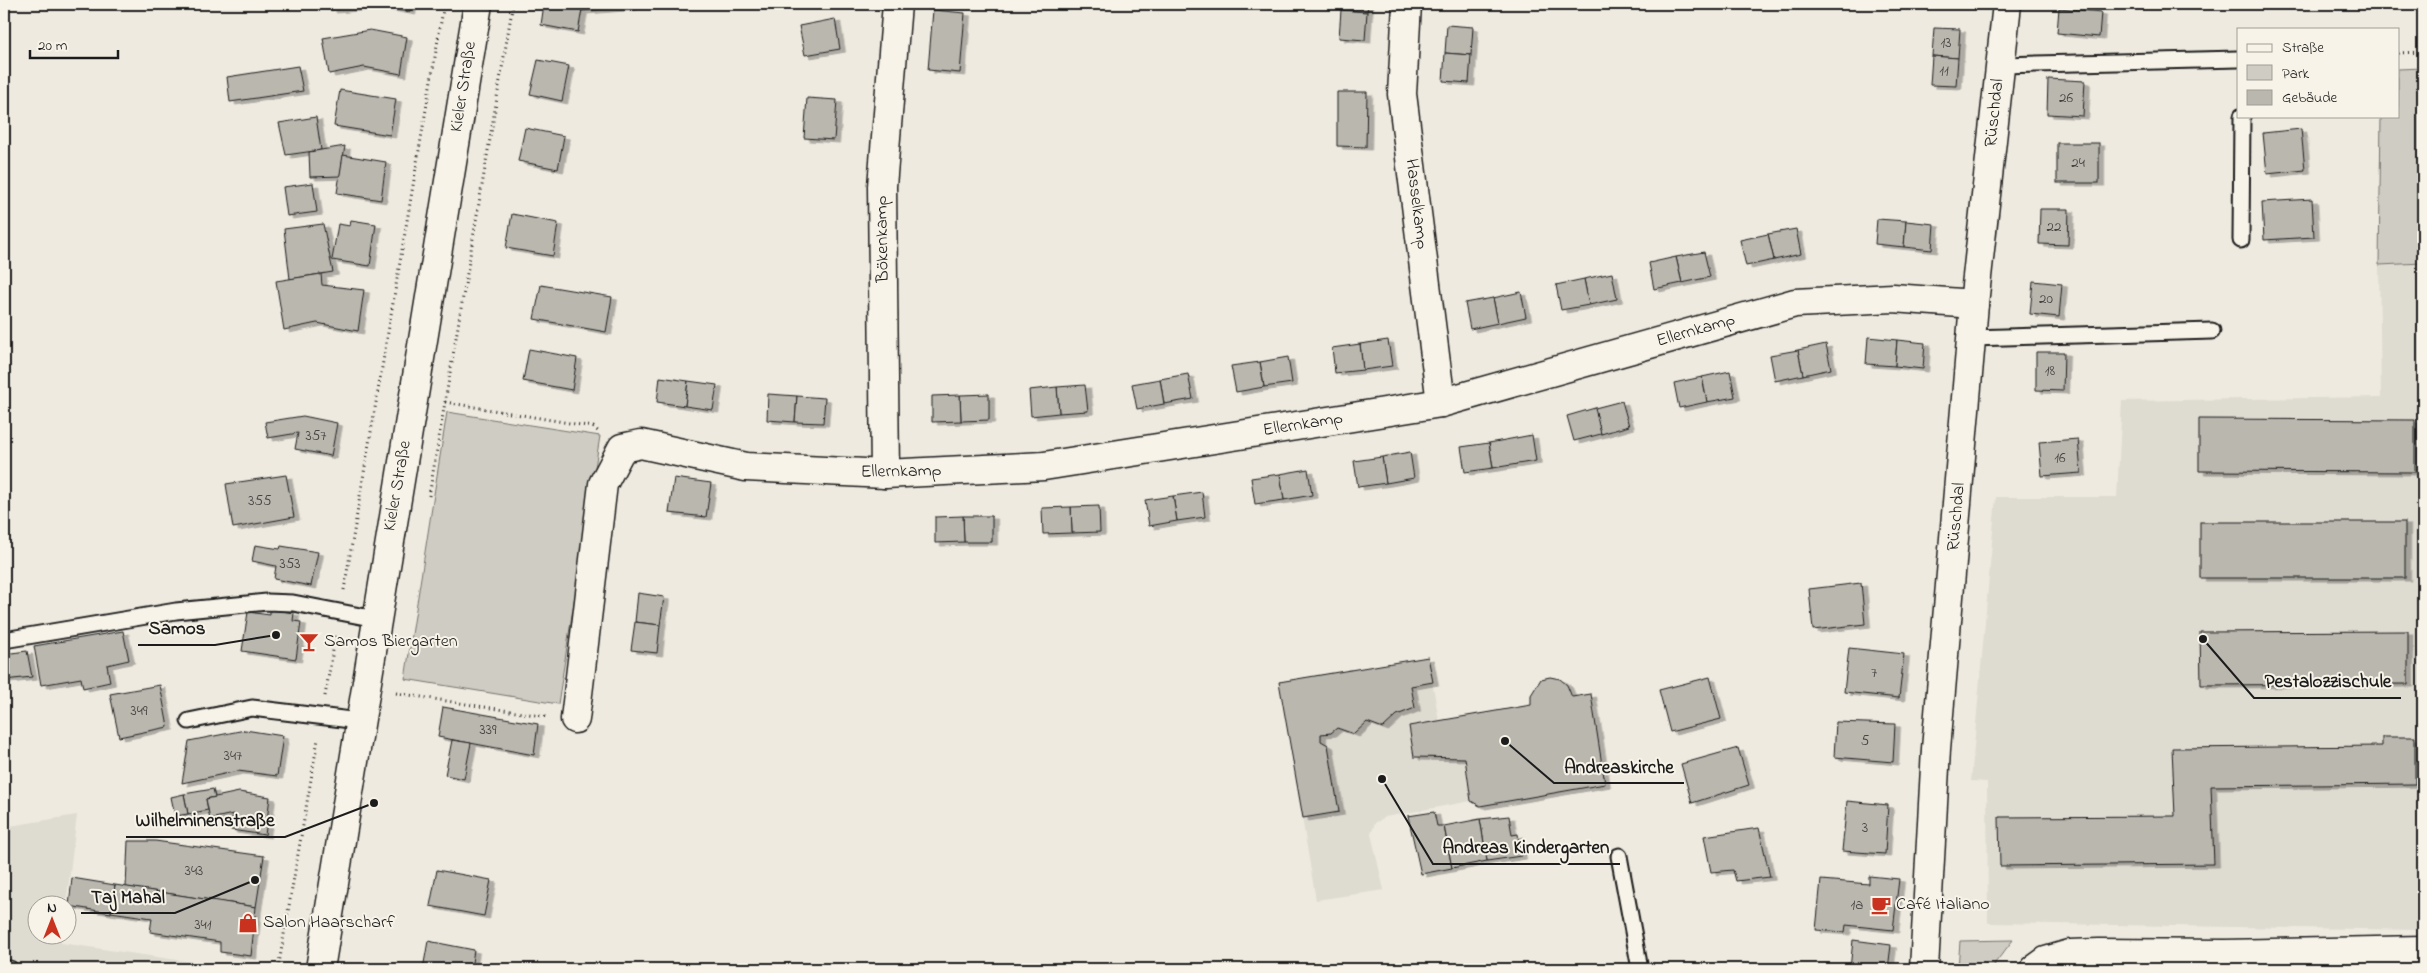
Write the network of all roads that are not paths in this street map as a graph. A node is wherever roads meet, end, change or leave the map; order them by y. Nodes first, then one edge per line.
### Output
1 (478, 4) edge
2 (897, 4) edge
3 (1406, 4) edge
4 (2006, 4) edge
5 (2237, 59) edge
6 (2001, 65) junction
7 (2242, 118) edge
8 (2241, 240) dead end
9 (1974, 304) junction
10 (2212, 331) dead end
11 (1971, 338) junction
12 (1441, 404) junction
13 (885, 474) junction
14 (376, 619) junction
15 (4, 640) edge
16 (575, 719) road end
17 (189, 721) dead end
18 (359, 721) junction
19 (1620, 856) dead end
20 (2423, 950) edge
21 (4, 968) edge
22 (10, 969) edge
23 (320, 969) edge
24 (1640, 969) edge
25 (1924, 969) edge
26 (2035, 969) edge

1 - 14 street, Kieler Straße
2 - 13 street, Bökenkamp
3 - 12 street, Hasselkamp
4 - 6 street, Rüschdal
5 - 6 lane, Rüschdal
6 - 9 street, Rüschdal
7 - 8 lane
9 - 11 street, Rüschdal
9 - 12 street, Ellernkamp
10 - 11 lane
11 - 25 street, Rüschdal
12 - 13 street, Ellernkamp
13 - 16 street, Ellernkamp
14 - 15 lane
14 - 18 street, Kieler Straße
17 - 18 lane
18 - 23 street, Kieler Straße
19 - 24 lane
20 - 26 street
21 - 22 lane

